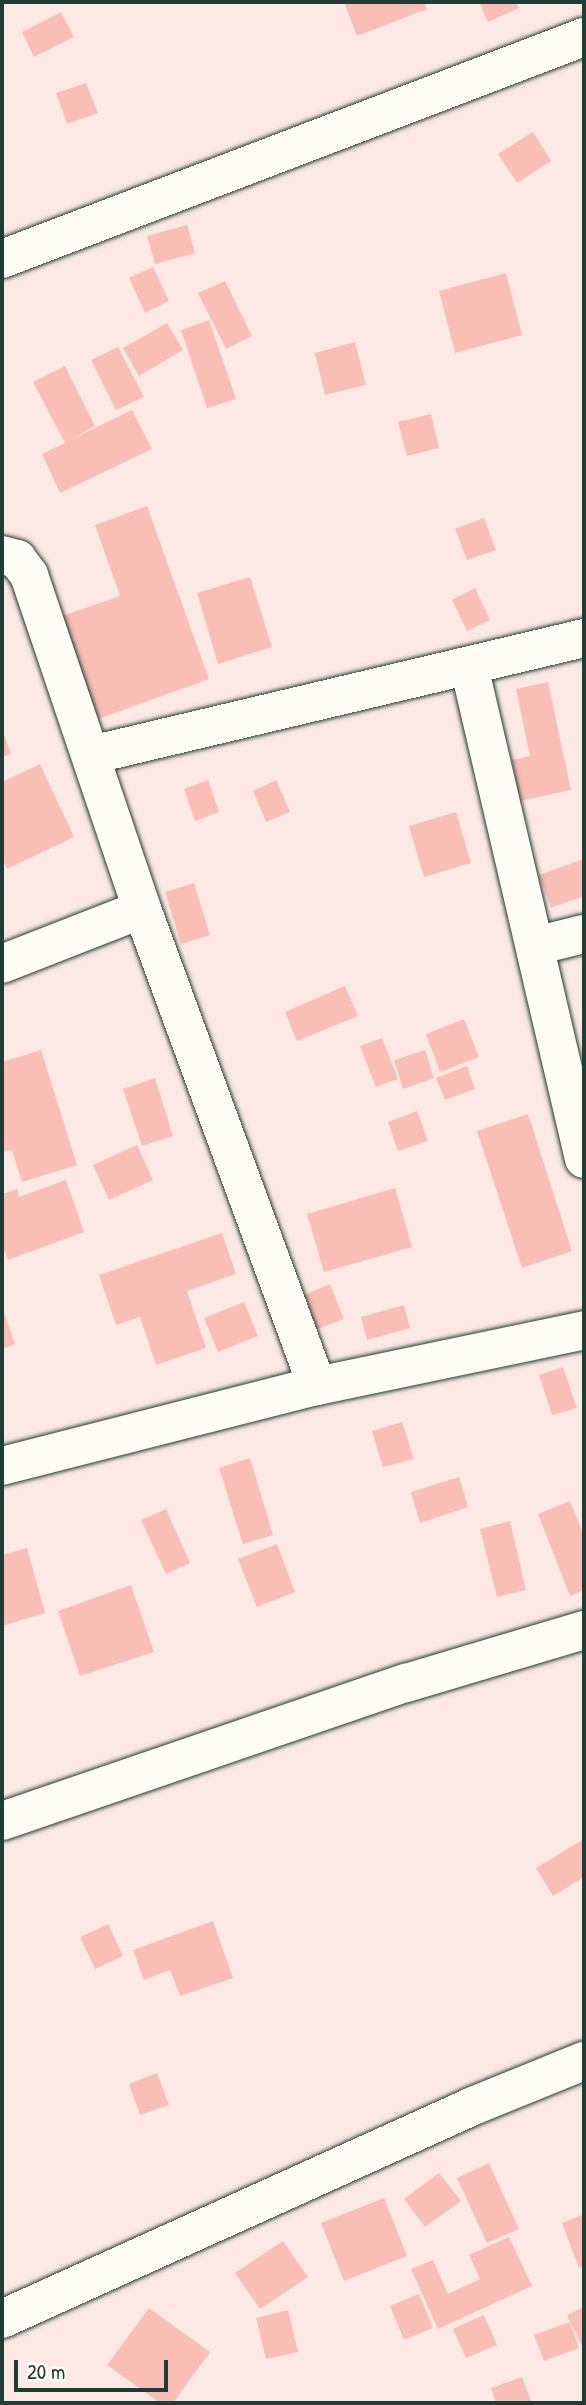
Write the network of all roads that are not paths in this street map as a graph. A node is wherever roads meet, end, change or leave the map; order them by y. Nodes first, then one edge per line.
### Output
1 (584, 37) edge
2 (4, 250) edge
3 (2, 555) edge
4 (584, 638) edge
5 (469, 666) junction
6 (91, 755) junction
7 (142, 909) junction
8 (584, 934) edge
9 (535, 946) junction
10 (2, 964) edge
11 (584, 1159) edge
12 (584, 1330) edge
13 (317, 1386) junction
14 (2, 1465) edge
15 (584, 1630) edge
16 (2, 1821) edge
17 (584, 2061) edge
18 (2, 2319) edge

1 - 2 street
3 - 6 street
4 - 5 street
5 - 6 street
5 - 9 street
6 - 7 street
7 - 10 street
7 - 13 street
8 - 9 street
9 - 11 street
12 - 13 street
13 - 14 street
15 - 16 street
17 - 18 street

